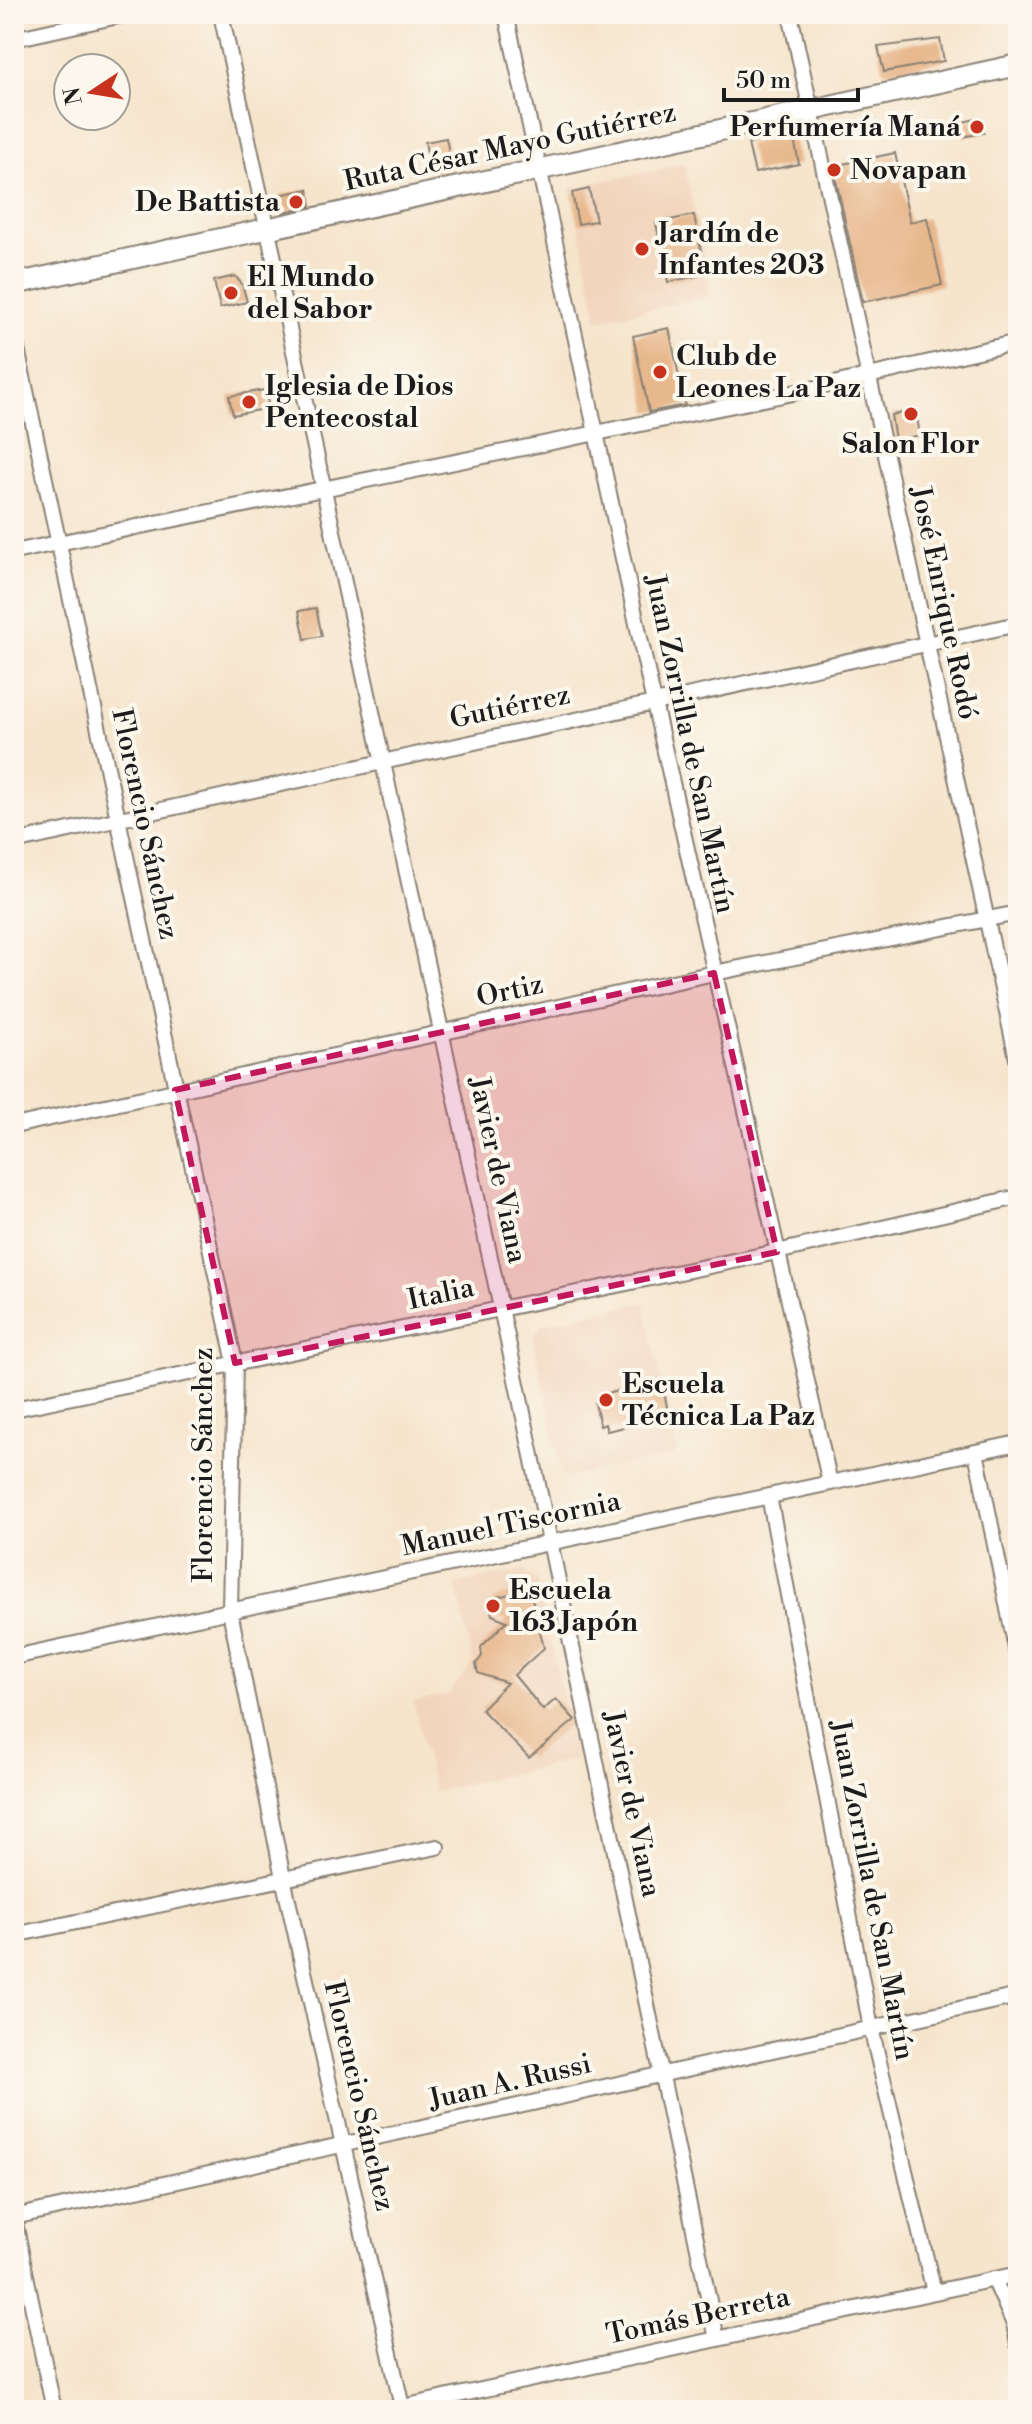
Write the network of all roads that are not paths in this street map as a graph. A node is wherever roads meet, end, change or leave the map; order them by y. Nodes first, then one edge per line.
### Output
1 (127, 14) edge
2 (221, 14) edge
3 (506, 14) edge
4 (790, 14) edge
5 (14, 39) edge
6 (1018, 65) edge
7 (810, 110) junction
8 (540, 169) junction
9 (266, 229) junction
10 (14, 284) edge
11 (14, 335) edge
12 (1018, 342) edge
13 (869, 376) junction
14 (596, 432) junction
15 (324, 486) junction
16 (59, 541) junction
17 (14, 552) edge
18 (1018, 624) edge
19 (927, 643) junction
20 (654, 703) junction
21 (383, 760) junction
22 (117, 819) junction
23 (14, 842) edge
24 (1018, 913) edge
25 (986, 920) junction
26 (714, 973) junction
27 (441, 1033) junction
28 (1018, 1063) edge
29 (175, 1090) junction
30 (14, 1126) edge
31 (1018, 1197) edge
32 (777, 1252) junction
33 (501, 1308) junction
34 (235, 1363) junction
35 (14, 1409) edge
36 (1018, 1443) edge
37 (976, 1452) junction
38 (830, 1483) junction
39 (769, 1496) junction
40 (550, 1543) junction
41 (230, 1611) junction
42 (14, 1657) edge
43 (1018, 1658) edge
44 (437, 1847) dead end
45 (283, 1878) junction
46 (14, 1935) edge
47 (1018, 1996) edge
48 (871, 2028) junction
49 (662, 2074) junction
50 (343, 2146) junction
51 (14, 2218) edge
52 (1018, 2274) edge
53 (994, 2279) junction
54 (934, 2292) junction
55 (717, 2339) junction
56 (1018, 2344) edge
57 (455, 2395) junction
58 (396, 2409) edge
59 (54, 2410) edge
60 (465, 2410) edge

1 - 5 street
2 - 9 street, Javier de Viana
3 - 8 street, Juan Zorrilla de San Martín
4 - 7 street, José Enrique Rodó
6 - 7 street, Ruta César Mayo Gutiérrez
7 - 8 street, Ruta César Mayo Gutiérrez
7 - 13 street, José Enrique Rodó
8 - 9 street, Ruta César Mayo Gutiérrez
8 - 14 street, Juan Zorrilla de San Martín
9 - 10 street, Ruta César Mayo Gutiérrez
9 - 15 street, Javier de Viana
11 - 16 street, Florencio Sánchez
12 - 13 street
13 - 14 street
13 - 19 street, José Enrique Rodó
14 - 15 street
14 - 20 street, Juan Zorrilla de San Martín
15 - 16 street
15 - 21 street, Javier de Viana
16 - 17 street
16 - 22 street, Florencio Sánchez
18 - 19 street, Gutiérrez
19 - 20 street, Gutiérrez
19 - 25 street, José Enrique Rodó
20 - 21 street, Gutiérrez
20 - 26 street, Juan Zorrilla de San Martín
21 - 22 street, Gutiérrez
21 - 27 street, Javier de Viana
22 - 23 street, Gutiérrez
22 - 29 street, Florencio Sánchez
24 - 25 street, Ortiz
25 - 26 street, Ortiz
25 - 28 street, José Enrique Rodó
26 - 27 street, Ortiz
26 - 32 street, Juan Zorrilla de San Martín
27 - 29 street, Ortiz
27 - 33 street, Javier de Viana
29 - 30 street, Ortiz
29 - 34 street, Florencio Sánchez
31 - 32 street, Italia
32 - 33 street, Italia
32 - 38 street, Juan Zorrilla de San Martín
33 - 34 street, Italia
33 - 40 street, Javier de Viana
34 - 35 street, Italia
34 - 41 street, Florencio Sánchez
36 - 37 street, Manuel Tiscornia
37 - 38 street, Manuel Tiscornia
37 - 43 street
38 - 39 street, Manuel Tiscornia
39 - 40 street, Manuel Tiscornia
39 - 48 street, Juan Zorrilla de San Martín
40 - 41 street, Manuel Tiscornia
40 - 49 street, Javier de Viana
41 - 42 street, Manuel Tiscornia
41 - 45 street, Florencio Sánchez
44 - 45 street
45 - 46 street
45 - 50 street, Florencio Sánchez
47 - 48 street, Juan A. Russi
48 - 49 street, Juan A. Russi
48 - 54 street, Juan Zorrilla de San Martín
49 - 50 street, Juan A. Russi
49 - 55 street, Javier de Viana
50 - 51 street, Juan A. Russi
50 - 58 street, Florencio Sánchez
51 - 59 street
52 - 53 street, Tomás Berreta
53 - 54 street, Tomás Berreta
53 - 56 street
54 - 55 street, Tomás Berreta
55 - 57 street, Tomás Berreta
57 - 58 street, Tomás Berreta
57 - 60 street

